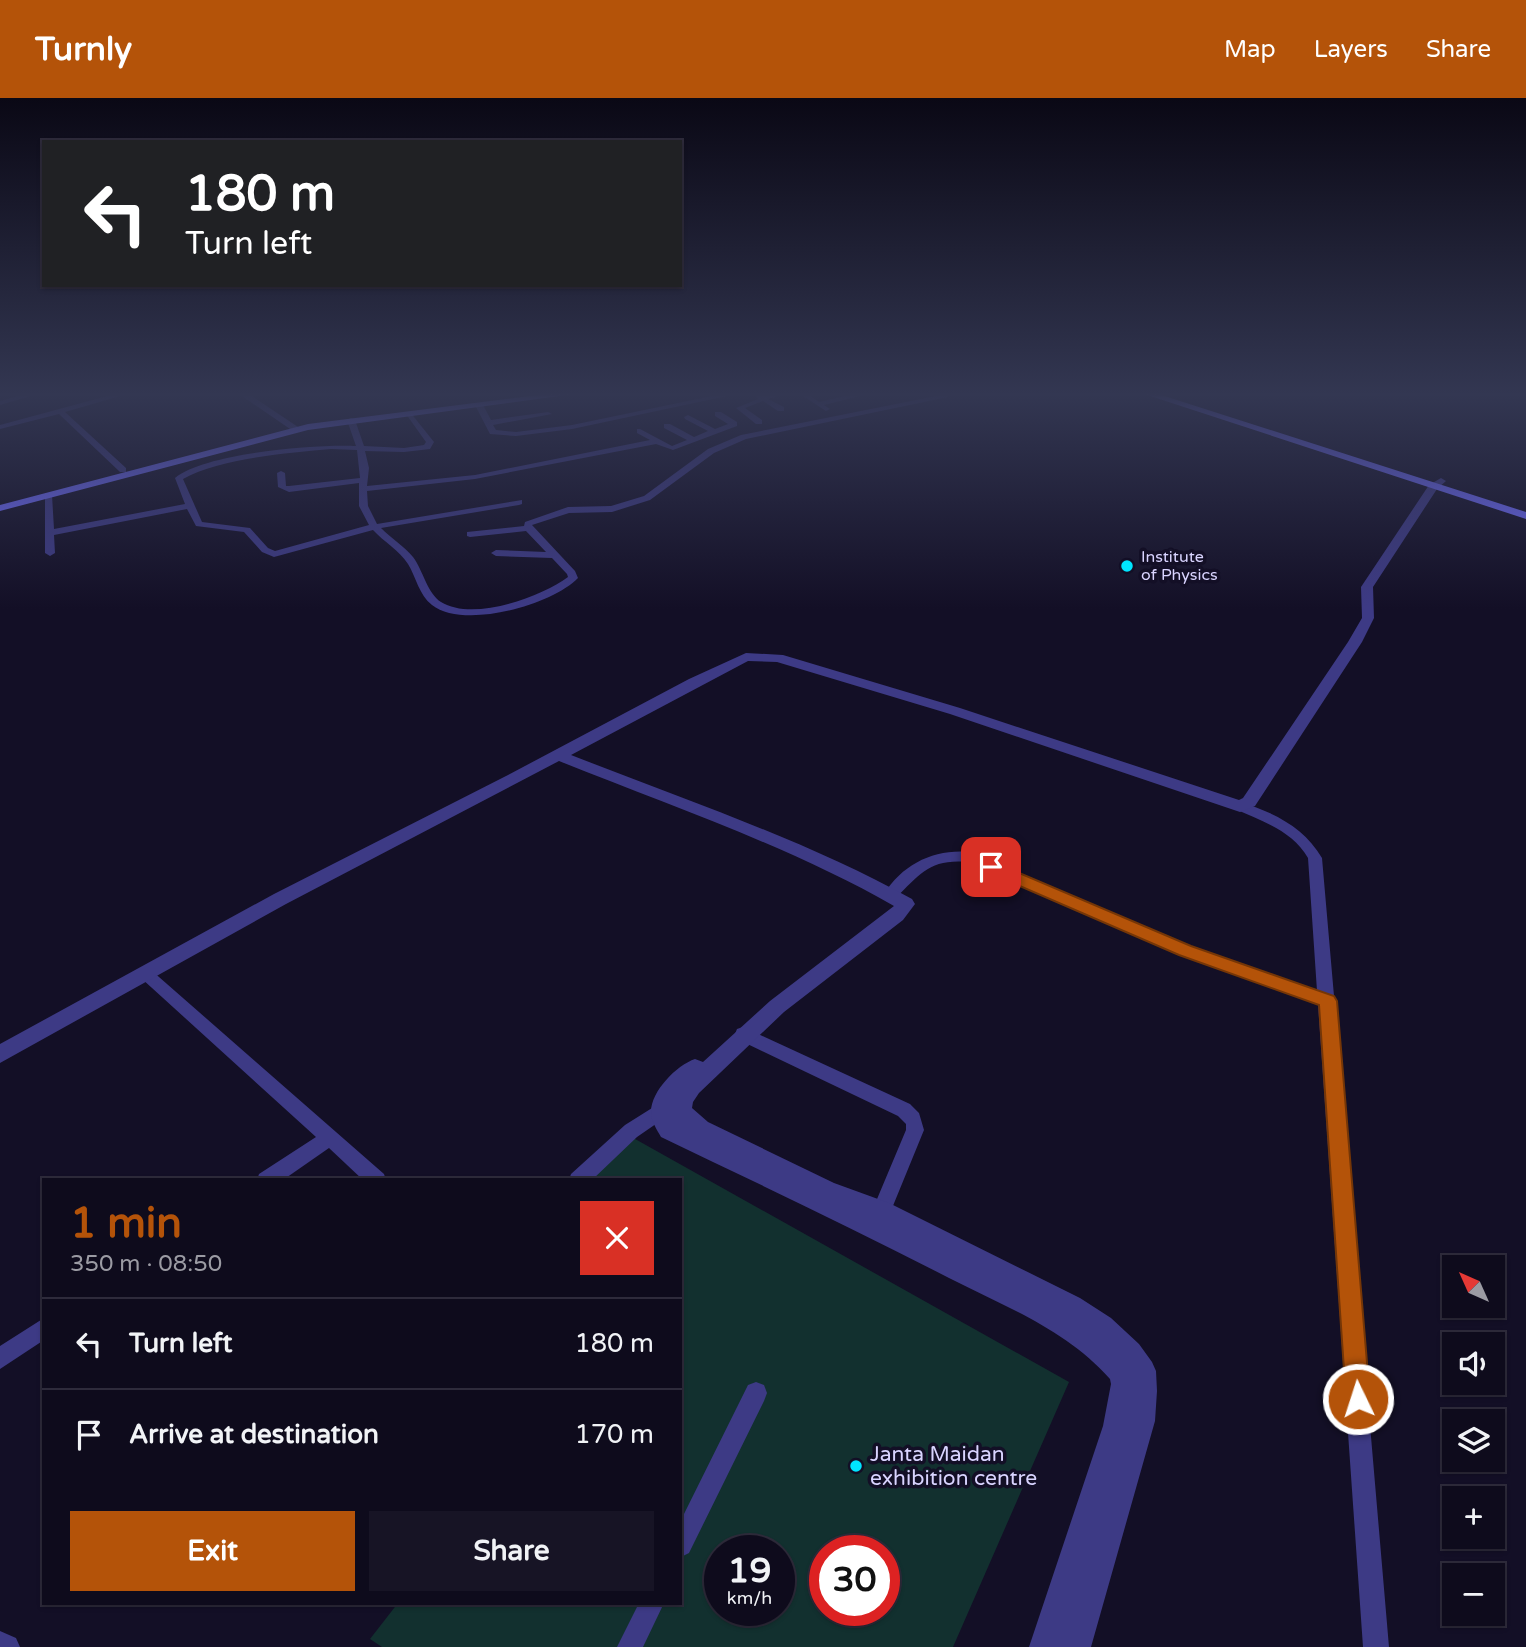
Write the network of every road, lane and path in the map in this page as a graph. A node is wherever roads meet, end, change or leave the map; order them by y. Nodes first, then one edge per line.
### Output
1 (117, 464) edge
2 (146, 464) edge
3 (162, 464) edge
4 (168, 464) edge
5 (217, 464) edge
6 (363, 464) edge
7 (539, 464) edge
8 (693, 464) edge
9 (1374, 464) edge
10 (1378, 464) edge
11 (123, 470) junction
12 (281, 473) dead end
13 (180, 475) junction
14 (363, 484) junction
15 (1437, 484) junction
16 (48, 495) junction
17 (519, 502) dead end
18 (0, 505) edge
19 (190, 506) junction
20 (1526, 508) edge
21 (1526, 516) edge
22 (373, 527) junction
23 (528, 528) junction
24 (48, 533) junction
25 (470, 534) dead end
26 (50, 553) dead end
27 (496, 553) dead end
28 (554, 555) junction
29 (554, 758) junction
30 (1240, 806) junction
31 (891, 894) junction
32 (146, 974) junction
33 (1328, 1001) junction
34 (743, 1034) junction
35 (0, 1054) edge
36 (660, 1111) junction
37 (329, 1138) junction
38 (269, 1178) edge
39 (375, 1178) edge
40 (580, 1178) edge
41 (881, 1211) junction
42 (42, 1329) edge
43 (0, 1358) edge
44 (757, 1393) dead end
45 (682, 1543) edge
46 (651, 1605) edge
47 (0, 1644) edge
48 (7, 1647) edge
49 (630, 1647) edge
50 (1045, 1647) edge
51 (1075, 1647) edge
52 (1376, 1647) edge

1 - 11 street
2 - 11 main road
3 - 16 main road
4 - 13 street
5 - 13 street
6 - 14 street
7 - 14 street
8 - 23 street
9 - 15 main road
10 - 15 main road
11 - 18 main road
12 - 14 street
13 - 19 street
14 - 22 street
15 - 20 main road
15 - 21 main road
15 - 30 street
16 - 18 main road
16 - 24 street
17 - 22 street
19 - 22 street
19 - 24 street
22 - 28 street
23 - 25 street
23 - 28 street
24 - 26 street
27 - 28 street
29 - 30 street
29 - 31 street
29 - 32 street
29 - 36 street
30 - 33 street
31 - 33 street
31 - 34 street
32 - 35 street
32 - 37 street
33 - 52 street
34 - 41 street
34 - 41 street
36 - 40 street
36 - 50 street
37 - 38 street
37 - 39 street
41 - 51 street
42 - 43 street
44 - 45 street
46 - 49 street
47 - 48 street

